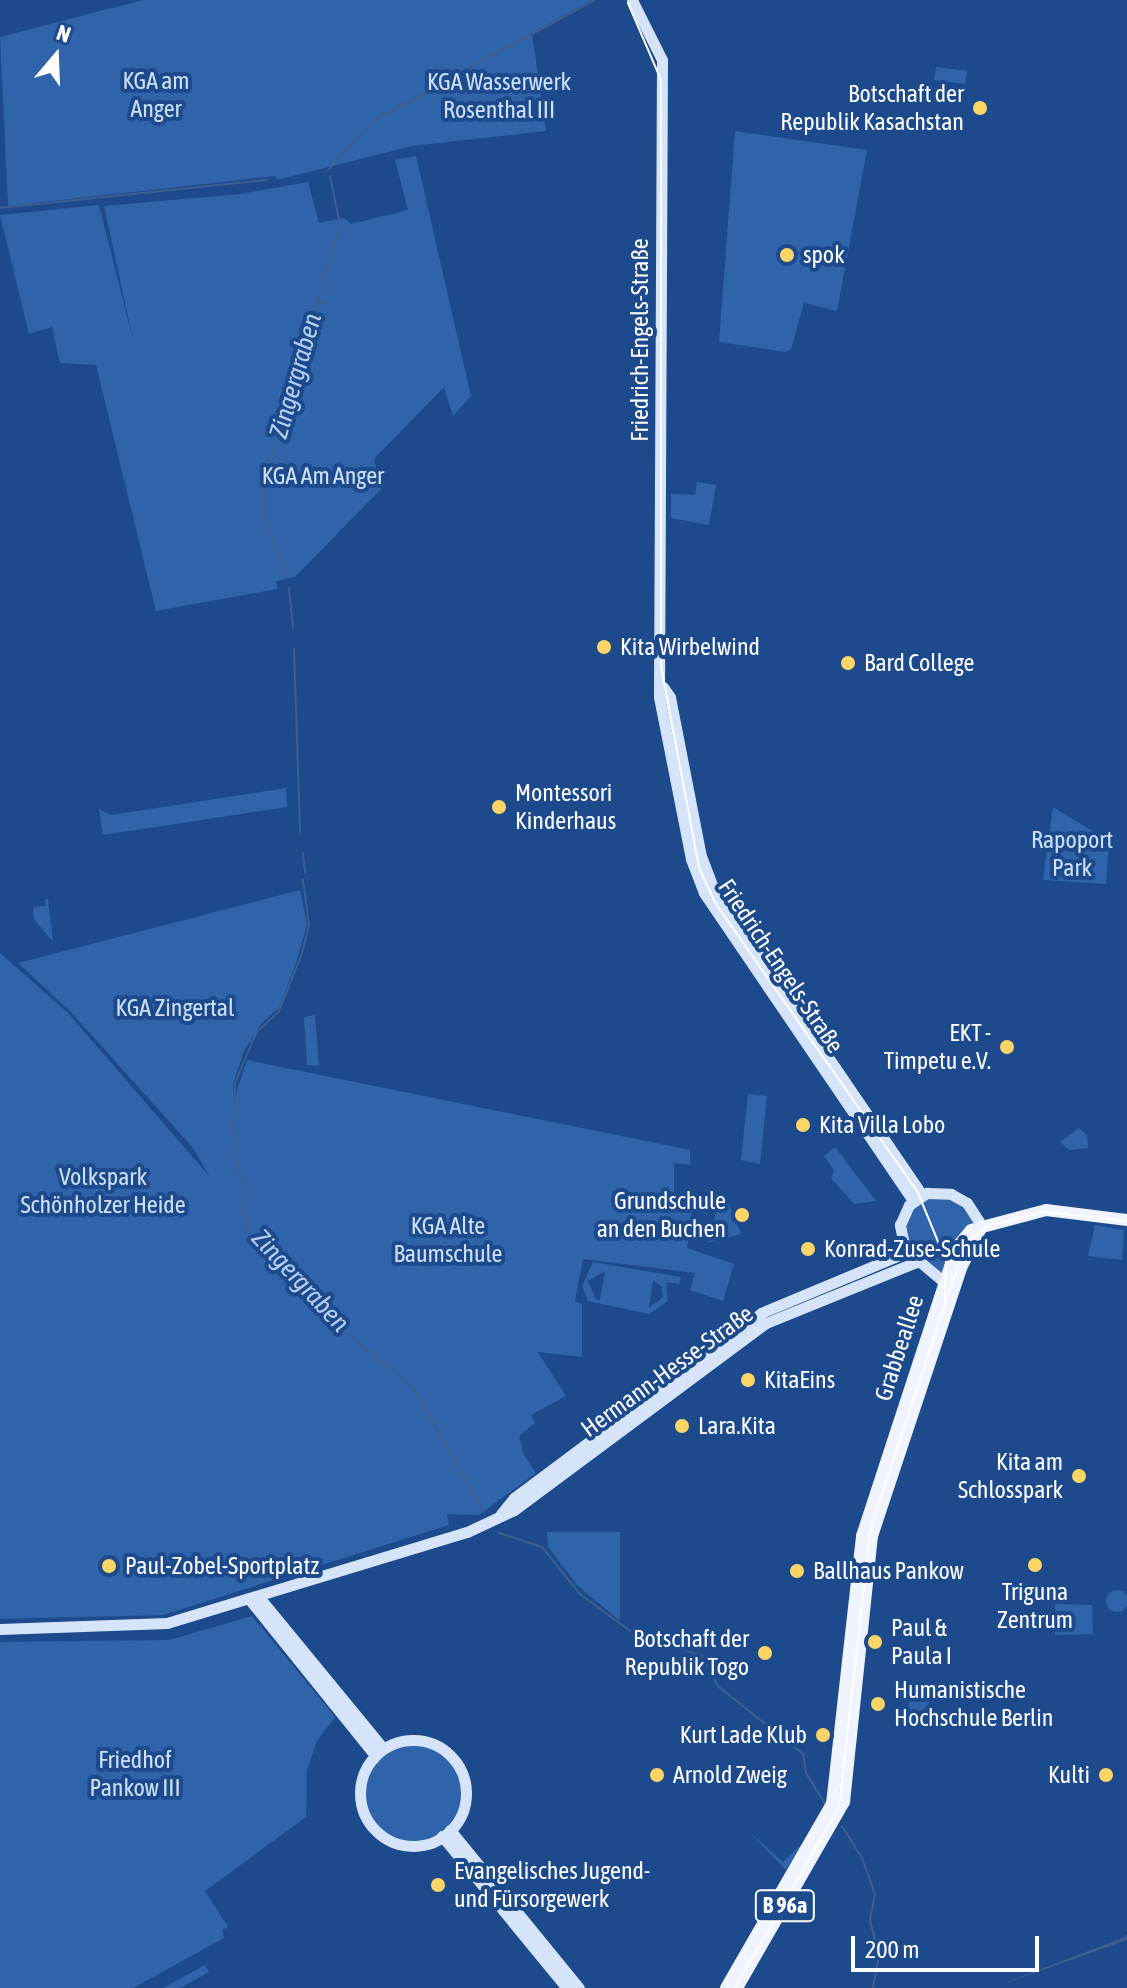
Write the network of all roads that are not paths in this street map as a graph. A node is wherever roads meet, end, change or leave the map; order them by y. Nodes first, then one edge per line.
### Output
1 (632, 0) edge
2 (917, 1198) junction
3 (1127, 1220) edge
4 (982, 1226) junction
5 (907, 1252) junction
6 (916, 1262) junction
7 (950, 1284) junction
8 (499, 1517) junction
9 (254, 1597) junction
10 (0, 1629) edge
11 (379, 1752) junction
12 (446, 1833) junction
13 (567, 1988) edge
14 (579, 1988) edge
15 (726, 1988) edge
16 (737, 1988) edge

1 - 2 main road, Friedrich-Engels-Straße
2 - 4 main road
2 - 5 main road
3 - 4 main road
4 - 7 main road, Grabbeallee
5 - 6 main road
5 - 8 main road, Hermann-Hesse-Straße
6 - 7 main road
6 - 8 main road, Hermann-Hesse-Straße
7 - 15 main road, Grabbeallee / B 96a
7 - 16 main road, Grabbeallee / B 96a
8 - 9 main road, Hermann-Hesse-Straße
9 - 10 main road, Hermann-Hesse-Straße
9 - 11 main road
11 - 12 main road
11 - 12 main road
12 - 13 main road
12 - 14 main road

